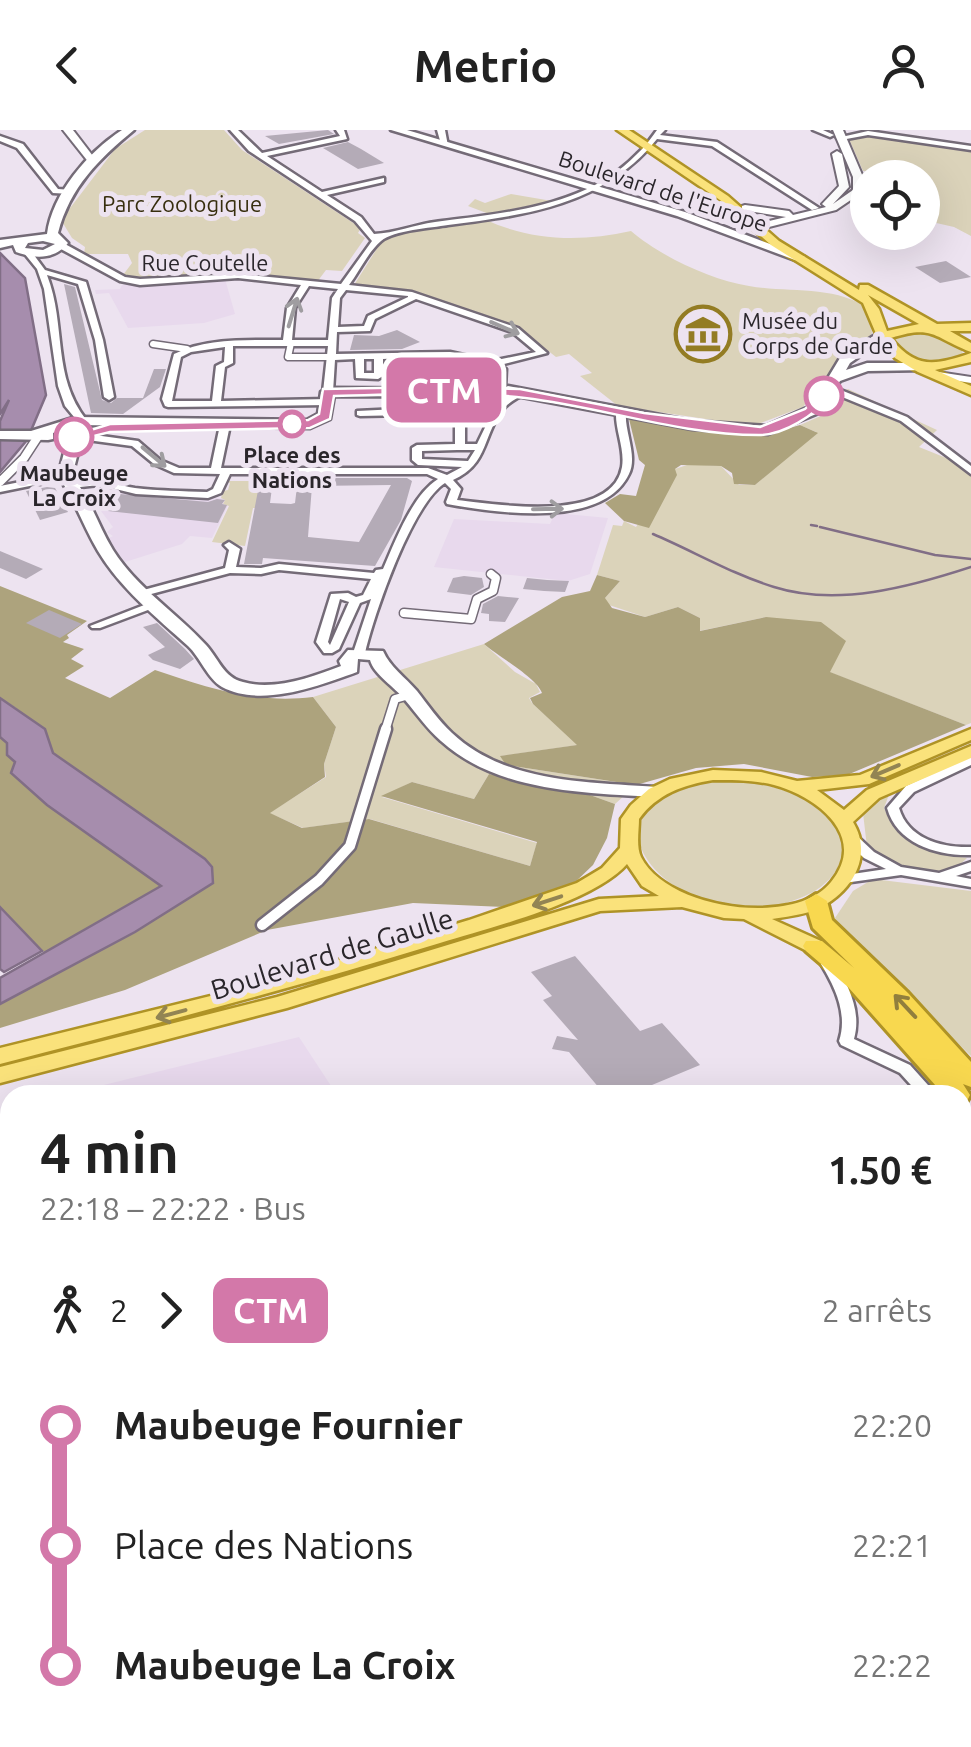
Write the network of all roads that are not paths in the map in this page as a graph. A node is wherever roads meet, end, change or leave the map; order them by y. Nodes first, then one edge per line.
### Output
1 (68, 130) edge
2 (129, 130) edge
3 (234, 130) edge
4 (396, 130) edge
5 (441, 130) edge
6 (622, 130) edge
7 (630, 130) edge
8 (817, 130) edge
9 (855, 130) edge
10 (932, 130) edge
11 (834, 133) edge
12 (868, 133) junction
13 (342, 134) edge
14 (0, 138) edge
15 (654, 140) edge
16 (928, 140) junction
17 (445, 144) junction
18 (82, 146) junction
19 (107, 146) junction
20 (971, 148) edge
21 (261, 154) junction
22 (93, 162) junction
23 (381, 180) dead end
24 (593, 188) junction
25 (68, 192) junction
26 (322, 194) junction
27 (746, 208) junction
28 (815, 208) junction
29 (680, 214) junction
30 (54, 218) junction
31 (771, 223) junction
32 (716, 227) junction
33 (375, 233) junction
34 (17, 247) edge
35 (59, 248) junction
36 (802, 258) junction
37 (88, 261) junction
38 (44, 272) junction
39 (72, 278) junction
40 (307, 283) junction
41 (343, 287) junction
42 (415, 296) junction
43 (934, 326) junction
44 (971, 327) edge
45 (332, 330) junction
46 (883, 336) junction
47 (289, 343) junction
48 (331, 343) junction
49 (153, 344) dead end
50 (229, 346) junction
51 (971, 348) edge
52 (186, 349) junction
53 (360, 356) junction
54 (379, 356) junction
55 (407, 356) junction
56 (424, 356) junction
57 (450, 356) junction
58 (330, 357) junction
59 (468, 358) junction
60 (971, 358) edge
61 (492, 364) junction
62 (922, 367) junction
63 (938, 375) junction
64 (971, 380) edge
65 (830, 384) junction
66 (503, 391) junction
67 (971, 391) edge
68 (109, 397) dead end
69 (327, 397) junction
70 (68, 403) junction
71 (216, 404) junction
72 (460, 409) junction
73 (498, 410) junction
74 (621, 412) junction
75 (360, 413) dead end
76 (225, 424) junction
77 (76, 430) junction
78 (0, 435) edge
79 (35, 435) junction
80 (479, 447) junction
81 (460, 448) junction
82 (471, 464) junction
83 (395, 470) junction
84 (971, 471) edge
85 (220, 472) junction
86 (445, 478) junction
87 (68, 480) junction
88 (0, 485) edge
89 (430, 490) junction
90 (451, 502) joint
91 (409, 527) junction
92 (229, 546) dead end
93 (230, 570) junction
94 (490, 574) dead end
95 (377, 576) junction
96 (146, 600) junction
97 (356, 602) junction
98 (404, 612) dead end
99 (96, 626) dead end
100 (328, 650) junction
101 (362, 663) junction
102 (404, 690) junction
103 (971, 734) edge
104 (971, 751) edge
105 (971, 760) edge
106 (794, 786) junction
107 (605, 788) junction
108 (656, 792) junction
109 (636, 810) junction
110 (848, 830) junction
111 (628, 851) junction
112 (971, 851) edge
113 (971, 866) edge
114 (901, 872) junction
115 (942, 876) junction
116 (844, 879) junction
117 (971, 883) edge
118 (681, 900) junction
119 (816, 901) junction
120 (741, 914) junction
121 (262, 925) dead end
122 (814, 946) junction
123 (283, 993) junction
124 (0, 1056) edge
125 (0, 1075) edge
126 (971, 1078) edge
127 (920, 1085) edge
128 (948, 1085) edge

1 - 18 street
2 - 19 main road
3 - 21 street
4 - 17 main road, Boulevard de l'Europe
5 - 17 street
6 - 15 main road
7 - 15 main road
8 - 11 street
9 - 12 street
10 - 16 street
11 - 12 street
11 - 28 street
11 - 31 street
12 - 16 street
13 - 21 street
14 - 25 street
15 - 24 street
15 - 27 main road
15 - 28 street
15 - 31 main road
16 - 20 street
17 - 24 main road, Boulevard de l'Europe
18 - 19 street
18 - 22 street
19 - 22 main road
21 - 26 street
22 - 25 main road
23 - 26 street
24 - 29 main road, Boulevard de l'Europe
24 - 33 street
25 - 30 main road
26 - 33 street
27 - 31 main road
27 - 31 street
28 - 31 street
29 - 31 main road
29 - 32 main road, Boulevard de l'Europe
30 - 34 main road
30 - 35 main road
31 - 32 main road
31 - 36 main road
31 - 43 main road
32 - 36 main road, Boulevard de l'Europe
33 - 41 street
34 - 35 main road
34 - 38 street
35 - 37 street, Rue Coutelle
35 - 38 street
36 - 46 main road
37 - 39 street
37 - 40 street, Rue Coutelle
38 - 39 street
38 - 70 street
39 - 68 street
40 - 41 street, Rue Coutelle
47 -> 40 street
41 - 42 street, Rue Coutelle
41 - 45 street
42 - 45 street
42 -> 61 street, Rue Coutelle
43 - 44 main road
43 - 46 main road
43 - 51 main road
45 - 48 street
46 - 62 main road
46 - 65 main road
47 - 48 street
47 - 50 street
47 - 58 street
48 - 58 street
49 - 52 street
50 - 52 street
50 - 71 street
52 - 71 street
53 - 54 street
53 - 54 street
53 - 58 street
54 - 55 street
55 - 56 street
55 - 56 street
56 - 57 street
57 - 59 street
57 - 59 street
58 - 69 street
59 - 61 street
60 - 62 main road
61 - 66 street
62 - 63 main road
62 - 65 main road
63 - 64 street
63 - 67 main road
65 - 74 main road
65 - 84 street
66 - 69 main road
66 - 73 street
66 - 74 main road
69 - 71 street
69 - 76 main road
70 - 77 street
70 - 77 street
72 - 73 street
72 - 75 street
72 - 81 street
73 - 80 street
90 -> 74 street
76 - 77 main road
76 - 85 street
77 - 79 main road
77 -> 85 street
77 - 87 main road
78 - 79 main road
79 - 88 street
80 - 81 street
80 - 82 street
81 - 82 street
82 - 86 street
83 - 85 street
83 - 86 street
83 - 89 street
85 - 87 street
86 - 89 street
86 - 90 street
87 - 88 street
87 - 96 main road
89 - 91 street
91 - 95 street
91 - 101 street
92 - 93 street
93 - 95 street
93 - 96 street
94 - 98 street
95 - 97 street
96 - 99 street
96 - 101 main road
97 - 100 street
97 - 100 street
100 - 101 street
101 - 102 main road
102 - 107 main road
102 - 121 street
103 -> 106 main road
104 - 110 main road
105 - 112 street
106 - 108 main road
106 - 110 main road
107 - 108 main road
107 - 109 main road
108 - 109 main road
109 - 111 main road
110 - 114 street
110 - 116 main road
111 - 118 main road
111 -> 123 main road, Boulevard de Gaulle
113 - 115 street
114 - 115 street
114 - 116 street
115 - 117 street
116 - 119 main road
118 - 120 main road
118 - 123 main road, Boulevard de Gaulle
119 - 120 main road
126 -> 119 highway
120 - 122 main road
122 - 127 street
122 - 128 highway
123 -> 124 main road, Boulevard de Gaulle
123 - 125 main road, Boulevard de Gaulle

